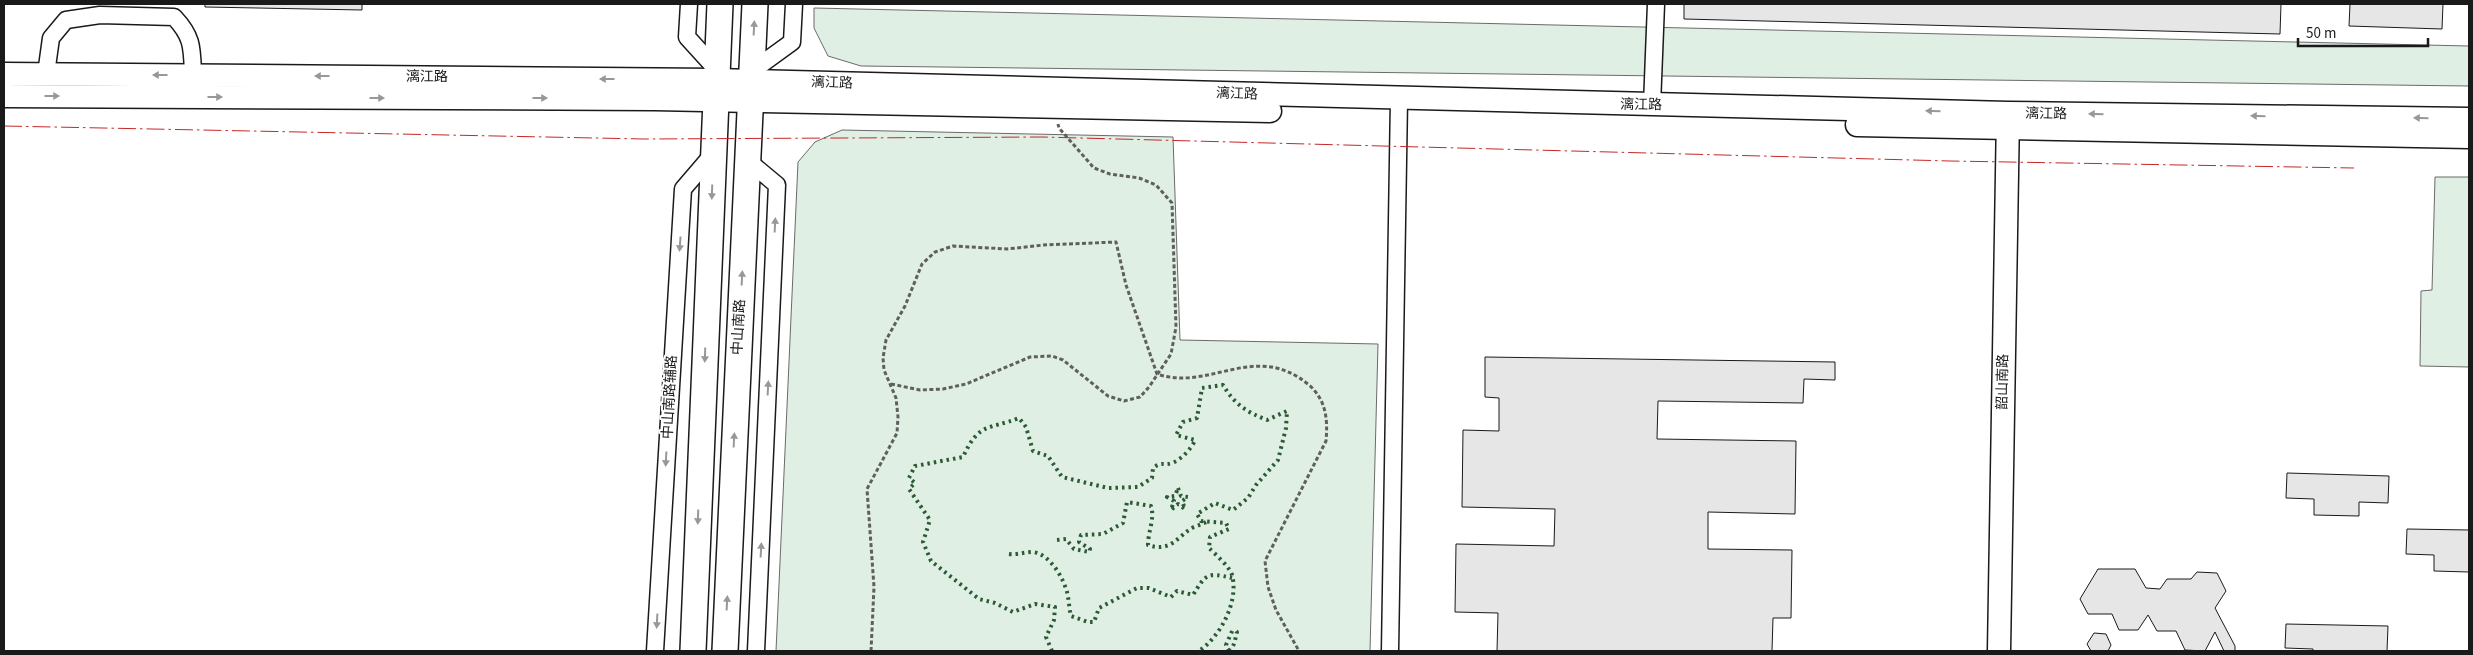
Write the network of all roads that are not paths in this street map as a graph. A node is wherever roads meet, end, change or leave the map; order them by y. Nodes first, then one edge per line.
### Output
1 (688, 4) edge
2 (720, 4) edge
3 (755, 4) edge
4 (794, 4) edge
5 (1656, 4) edge
6 (4, 74) edge
7 (46, 74) junction
8 (193, 75) junction
9 (717, 83) junction
10 (751, 85) junction
11 (4, 96) edge
12 (1652, 105) junction
13 (1399, 106) junction
14 (2469, 119) edge
15 (2008, 121) junction
16 (2469, 137) edge
17 (713, 154) junction
18 (747, 160) junction
19 (655, 651) edge
20 (692, 651) edge
21 (725, 651) edge
22 (756, 651) edge
23 (1390, 651) edge
24 (1998, 651) edge

1 - 9 street
2 - 9 main road
10 -> 3 main road, 中山南路
4 - 10 street
5 - 12 street
6 - 7 street, 漓江路
8 -> 7 street, 漓江路
7 - 8 street
9 -> 8 street, 漓江路
9 - 10 street, 漓江路
11 -> 9 street, 漓江路
9 - 17 main road
10 - 13 street, 漓江路
10 - 13 street, 漓江路
10 - 18 main road, 中山南路
12 - 13 street, 漓江路
15 -> 12 street, 漓江路
13 - 15 street, 漓江路
13 - 23 street
14 -> 15 street, 漓江路
15 - 16 street, 漓江路
15 - 24 street, 韶山南路
17 -> 19 street, 中山南路辅路
17 -> 20 main road
21 -> 18 main road, 中山南路
22 -> 18 street

